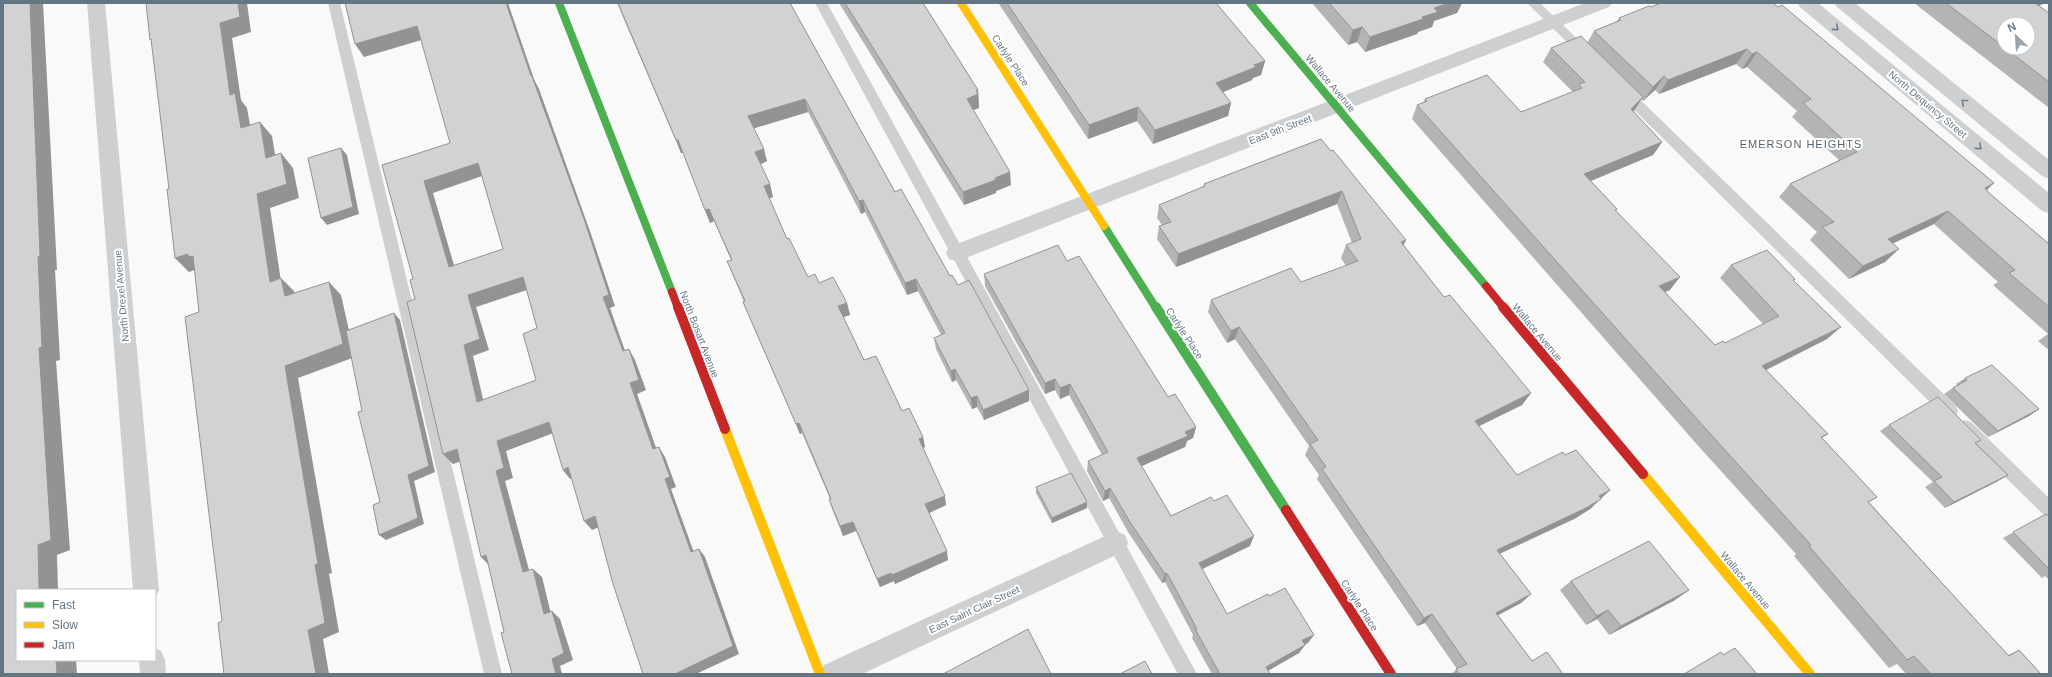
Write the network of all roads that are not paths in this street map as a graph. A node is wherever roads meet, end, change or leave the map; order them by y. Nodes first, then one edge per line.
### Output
1 (96, 3) edge
2 (334, 3) edge
3 (559, 3) edge
4 (821, 3) edge
5 (961, 3) edge
6 (1250, 3) edge
7 (1533, 3) edge
8 (1603, 3) edge
9 (1806, 3) edge
10 (1843, 3) edge
11 (1553, 22) junction
12 (1593, 62) edge
13 (1616, 84) edge
14 (1337, 107) junction
15 (2049, 171) edge
16 (1089, 202) junction
17 (2049, 205) edge
18 (956, 253) junction
19 (2049, 509) edge
20 (1116, 543) junction
21 (146, 589) edge
22 (152, 661) edge
23 (153, 674) edge
24 (493, 674) edge
25 (820, 674) edge
26 (833, 674) edge
27 (1188, 674) edge
28 (1391, 674) edge
29 (1810, 674) edge

1 - 21 street, North Drexel Avenue
2 - 24 lane
3 - 25 street, North Bosart Avenue
4 - 18 lane
5 - 16 street, Carlyle Place
6 - 14 street, Wallace Avenue
7 - 11 lane
8 - 11 street, East 9th Street
9 -> 17 street, North Dequincy Street
15 -> 10 street
11 - 12 lane
11 - 14 street, East 9th Street
13 - 19 lane
14 - 16 street, East 9th Street
14 - 29 street, Wallace Avenue
16 - 18 street, East 9th Street
16 - 28 street, Carlyle Place
18 - 20 lane
20 - 26 street, East Saint Clair Street
20 - 27 lane
22 - 23 street

